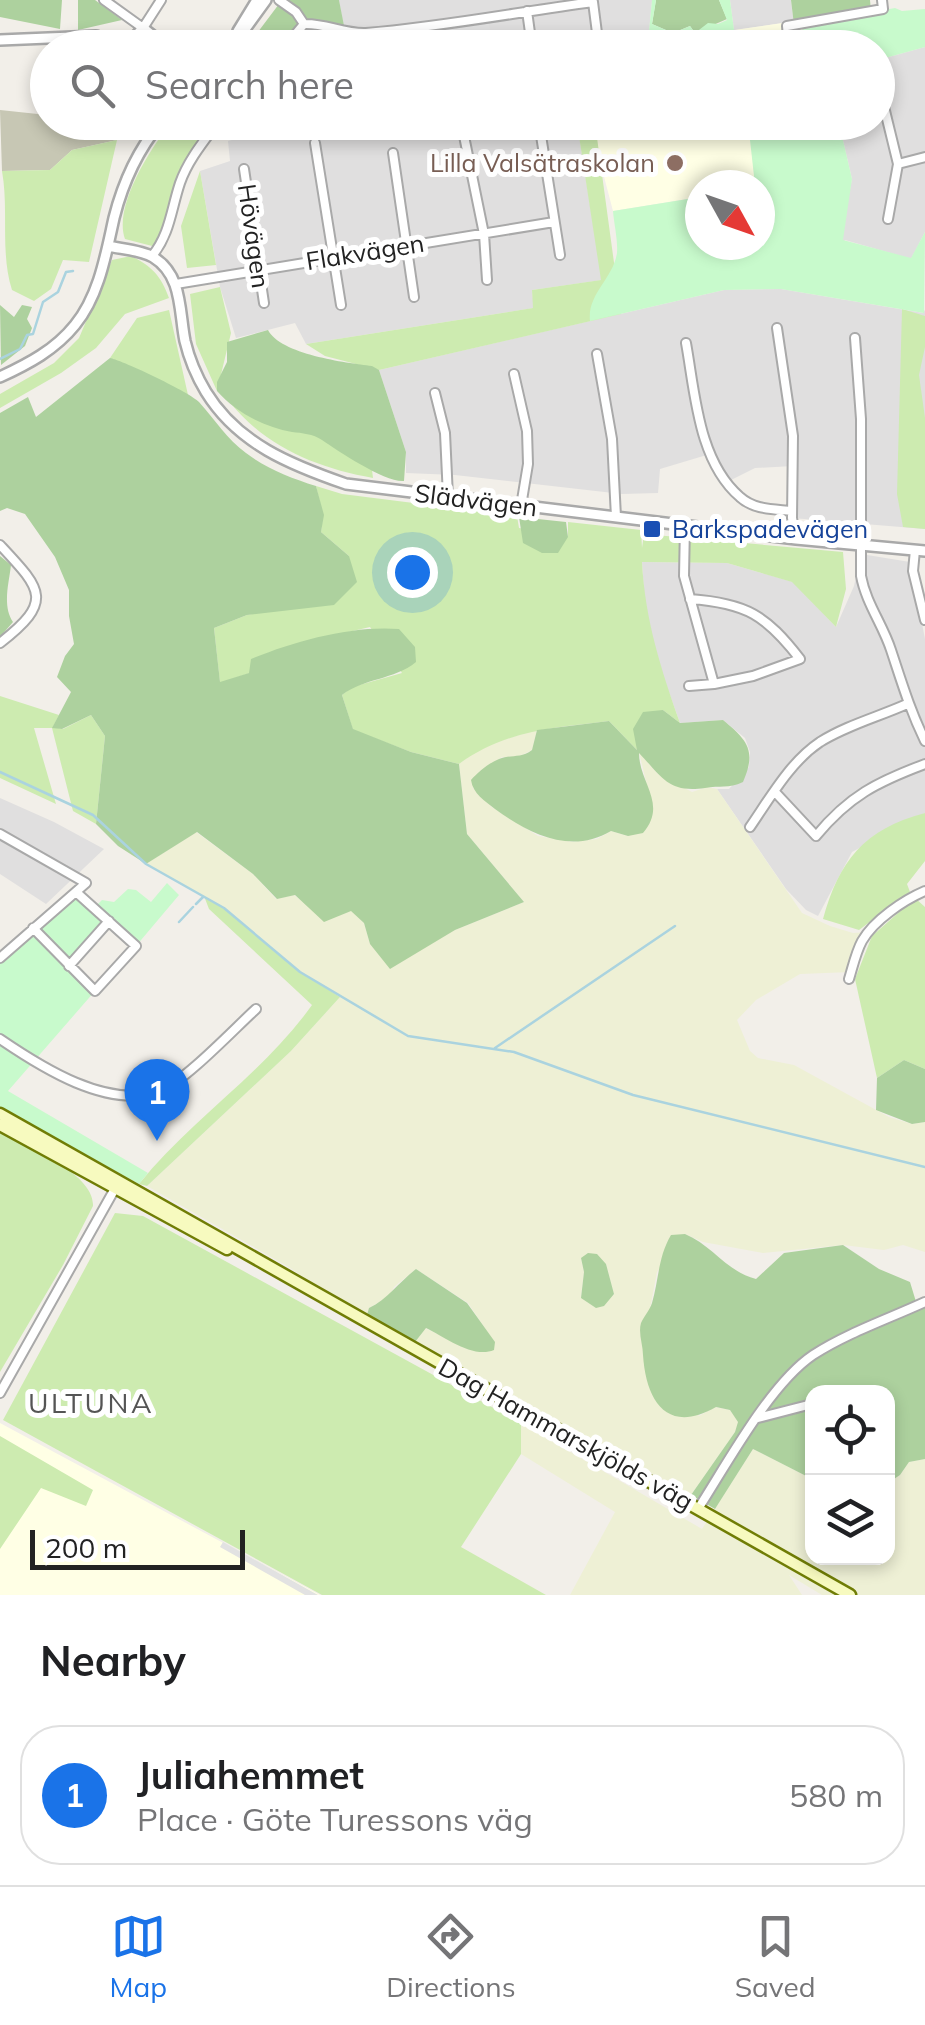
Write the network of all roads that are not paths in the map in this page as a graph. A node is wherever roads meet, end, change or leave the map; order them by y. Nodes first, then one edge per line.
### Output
1 (104, 0) edge
2 (161, 0) edge
3 (257, 0) edge
4 (266, 0) edge
5 (279, 0) edge
6 (882, 0) edge
7 (527, 11) junction
8 (304, 24) junction
9 (142, 28) junction
10 (145, 30) edge
11 (239, 30) edge
12 (244, 30) edge
13 (299, 30) edge
14 (337, 30) edge
15 (384, 30) edge
16 (530, 30) edge
17 (597, 30) edge
18 (787, 30) edge
19 (30, 39) edge
20 (0, 40) edge
21 (148, 140) edge
22 (206, 140) edge
23 (465, 140) edge
24 (542, 140) edge
25 (892, 140) edge
26 (315, 143) dead end
27 (393, 153) dead end
28 (925, 157) edge
29 (898, 164) junction
30 (244, 169) dead end
31 (888, 218) dead end
32 (554, 222) junction
33 (484, 234) junction
34 (108, 246) junction
35 (408, 246) junction
36 (152, 256) junction
37 (335, 256) junction
38 (560, 256) dead end
39 (256, 270) junction
40 (488, 280) dead end
41 (176, 284) junction
42 (414, 297) dead end
43 (264, 303) dead end
44 (341, 305) dead end
45 (777, 328) dead end
46 (855, 338) dead end
47 (686, 342) dead end
48 (596, 354) dead end
49 (514, 374) dead end
50 (0, 377) edge
51 (435, 394) dead end
52 (448, 497) junction
53 (521, 506) junction
54 (792, 511) junction
55 (616, 517) junction
56 (685, 525) junction
57 (796, 538) junction
58 (0, 546) edge
59 (863, 546) junction
60 (920, 550) edge
61 (690, 599) junction
62 (925, 620) edge
63 (0, 642) edge
64 (714, 684) junction
65 (688, 686) dead end
66 (907, 704) junction
67 (925, 740) edge
68 (925, 764) edge
69 (774, 792) junction
70 (750, 827) dead end
71 (0, 834) edge
72 (925, 891) edge
73 (76, 892) junction
74 (108, 921) junction
75 (34, 928) junction
76 (0, 958) edge
77 (69, 966) junction
78 (849, 979) dead end
79 (256, 1010) dead end
80 (0, 1040) edge
81 (0, 1114) edge
82 (0, 1125) edge
83 (116, 1185) junction
84 (925, 1302) edge
85 (0, 1393) edge
86 (805, 1406) edge
87 (758, 1418) junction
88 (698, 1509) junction
89 (850, 1595) edge

1 - 9 street
2 - 9 street
3 - 11 street
4 - 12 street
5 - 8 street
6 - 18 street
7 - 15 street
7 - 16 street
7 - 17 street
8 - 13 street
8 - 14 street
9 - 10 street
19 - 20 street
21 - 34 street
22 - 36 street
23 - 33 street
24 - 32 street
25 - 29 street
26 - 37 street
27 - 35 street
28 - 29 street
29 - 31 street
30 - 39 street, Hövägen
32 - 33 street, Flakvägen
32 - 38 street
33 - 35 street, Flakvägen
33 - 40 street
34 - 36 street
34 - 50 street
35 - 37 street, Flakvägen
35 - 42 street
36 - 41 street
37 - 39 street, Flakvägen
37 - 44 street
39 - 41 street, Flakvägen
39 - 43 street, Hövägen
41 - 52 street, Slädvägen
45 - 54 street
46 - 59 street
47 - 54 street
48 - 55 street
49 - 53 street
51 - 52 street
52 - 53 street, Slädvägen
53 - 55 street, Slädvägen
54 - 57 street
55 - 56 street, Slädvägen
56 - 57 street, Slädvägen
56 - 61 street
57 - 59 street, Slädvägen
58 - 63 street
59 - 60 street, Slädvägen
59 - 66 street
60 - 62 street
61 - 64 street
61 - 64 street
64 - 65 street
66 - 67 street
66 - 69 street
68 - 69 street
69 - 70 street
71 - 73 street
72 - 78 street
73 - 74 street
73 - 75 street
74 - 77 street
74 - 77 street
75 - 76 street
75 - 77 street
79 - 80 street
81 - 83 main road, Dag Hammarskjölds väg
82 - 83 main road, Dag Hammarskjölds väg
83 - 85 street
83 - 88 main road, Dag Hammarskjölds väg
84 - 87 street
86 - 87 street
87 - 88 street
88 - 89 main road, Dag Hammarskjölds väg

